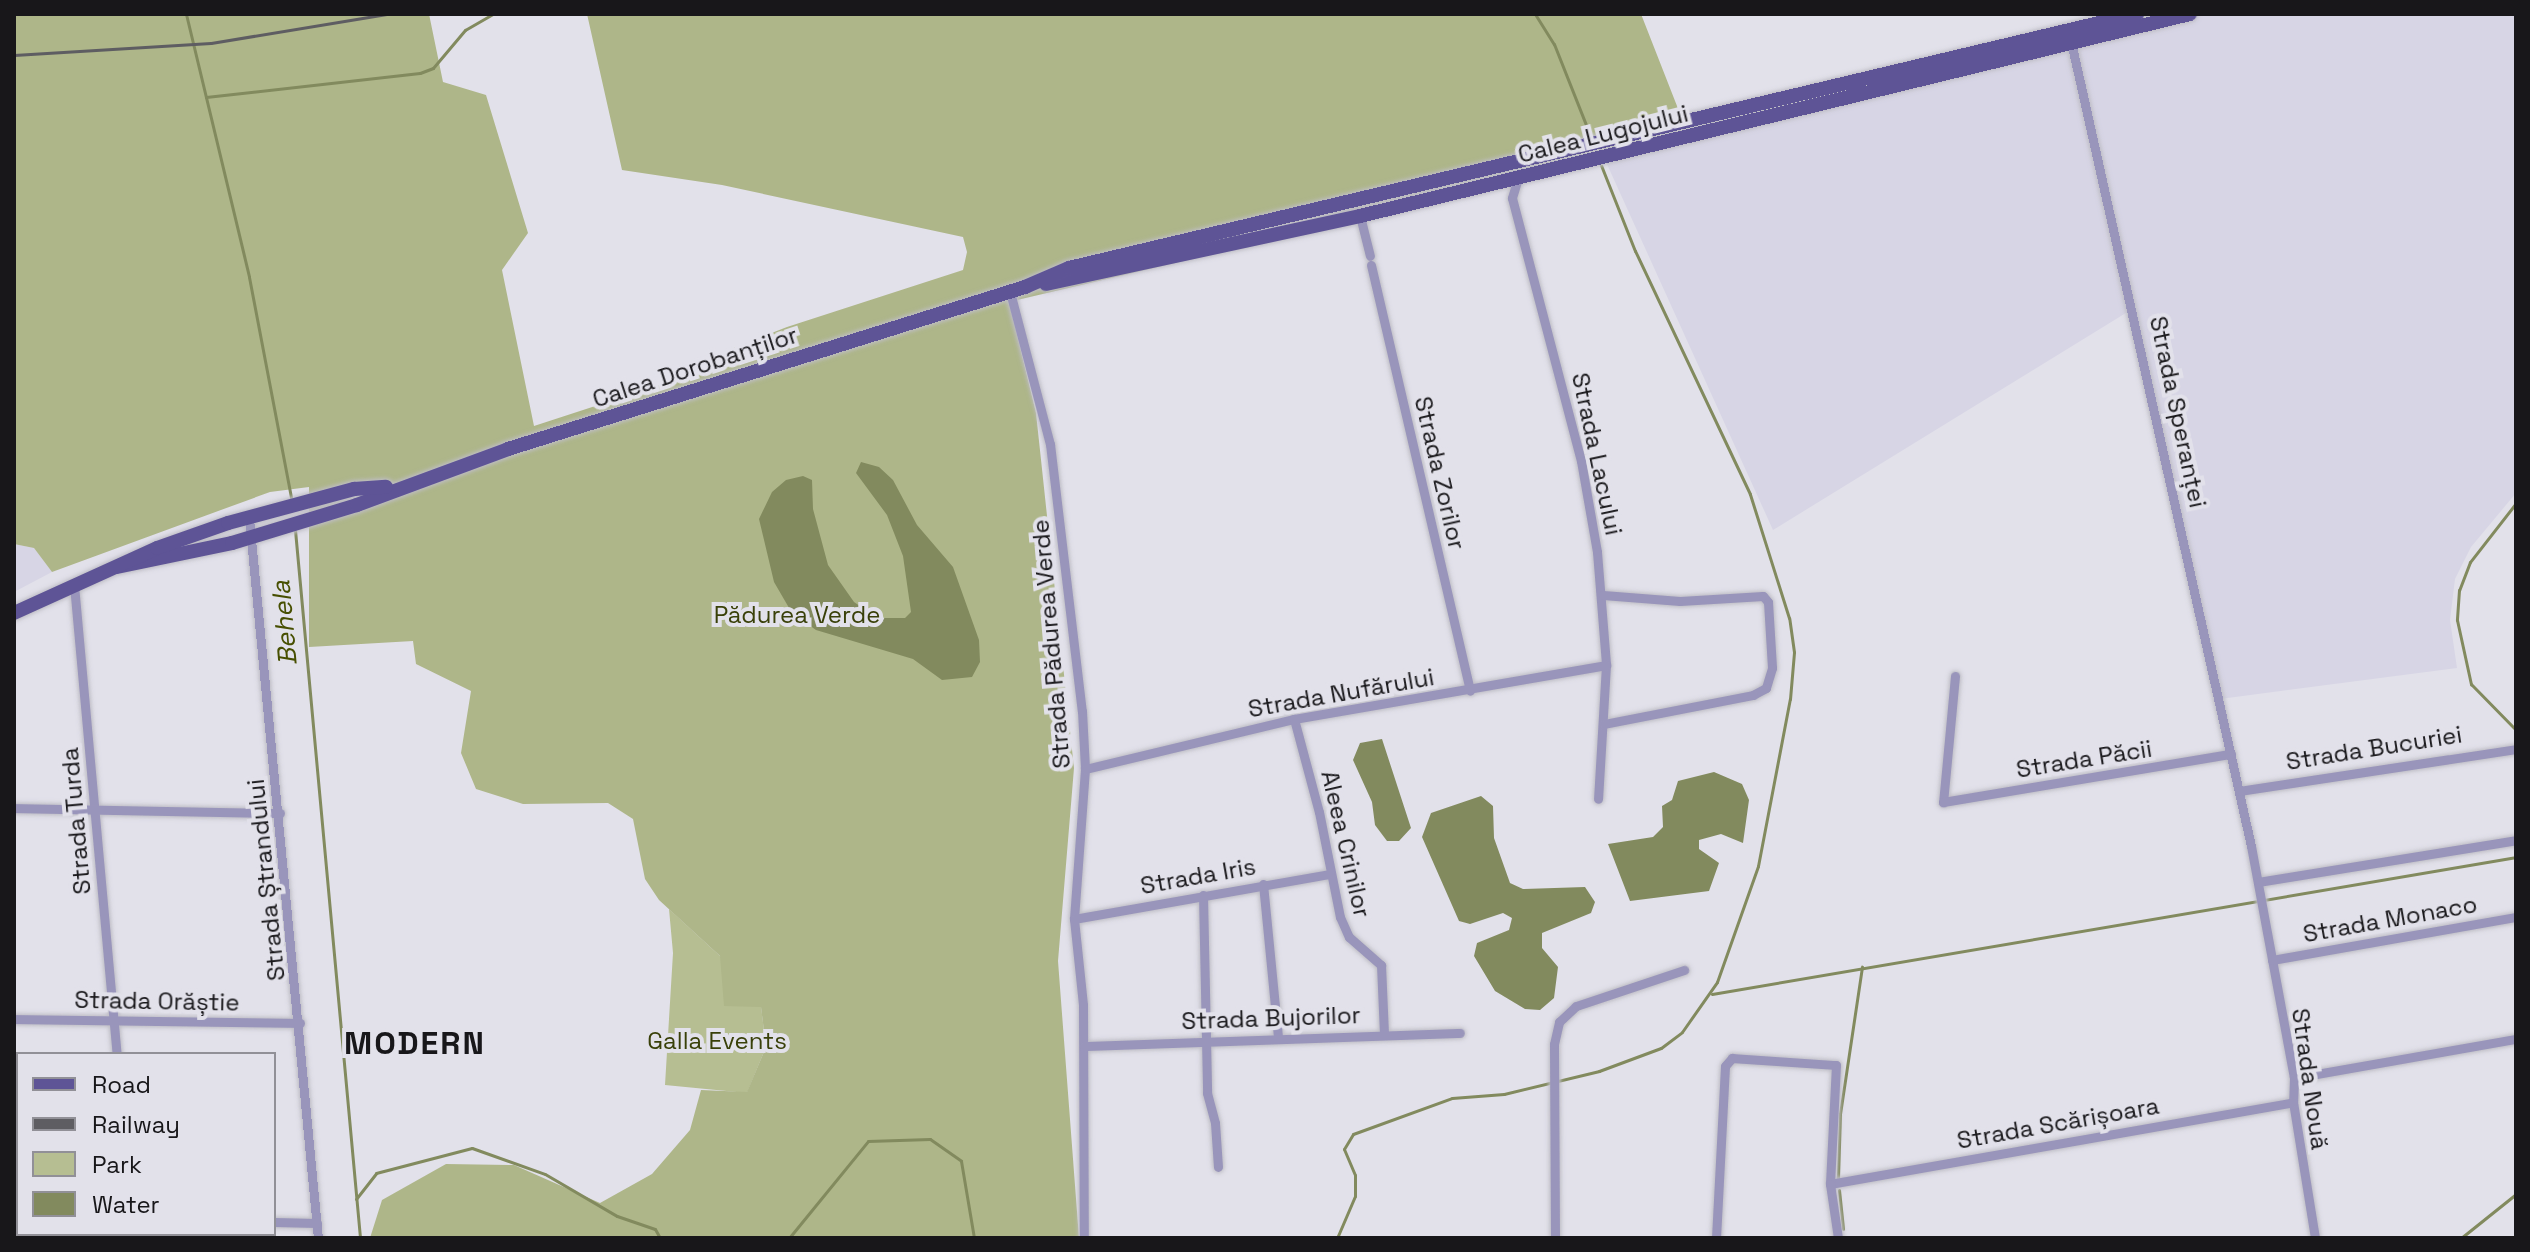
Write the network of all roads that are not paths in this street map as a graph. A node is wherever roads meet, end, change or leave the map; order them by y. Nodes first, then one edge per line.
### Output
1 (2137, 14) edge
2 (2190, 14) edge
3 (2071, 42) junction
4 (1518, 178) junction
5 (1494, 184) junction
6 (1512, 198) junction
7 (1360, 216) junction
8 (1025, 287) junction
9 (1010, 292) junction
10 (394, 487) junction
11 (249, 518) junction
12 (250, 537) junction
13 (117, 567) junction
14 (74, 585) junction
15 (1603, 595) junction
16 (14, 613) edge
17 (1606, 665) junction
18 (1955, 676) dead end
19 (1470, 691) junction
20 (1294, 719) junction
21 (1604, 724) junction
22 (2516, 749) edge
23 (2231, 754) junction
24 (1085, 769) junction
25 (2239, 791) junction
26 (1598, 799) dead end
27 (14, 808) edge
28 (95, 810) junction
29 (280, 813) junction
30 (2516, 840) edge
31 (1330, 874) junction
32 (2258, 882) junction
33 (1263, 884) junction
34 (1203, 895) junction
35 (2516, 917) edge
36 (1074, 919) junction
37 (2272, 960) junction
38 (1684, 970) dead end
39 (14, 1019) edge
40 (114, 1021) junction
41 (300, 1023) junction
42 (1384, 1033) junction
43 (1460, 1033) dead end
44 (1278, 1037) junction
45 (2516, 1039) edge
46 (1206, 1040) junction
47 (1084, 1046) junction
48 (117, 1052) edge
49 (2294, 1078) junction
50 (2293, 1102) junction
51 (1218, 1167) dead end
52 (1830, 1184) junction
53 (276, 1222) edge
54 (317, 1223) junction
55 (318, 1238) edge
56 (1084, 1238) edge
57 (1555, 1238) edge
58 (1716, 1238) edge
59 (1838, 1238) edge
60 (2315, 1238) edge

1 - 8 main road, Calea Lugojului
2 - 3 main road, Calea Lugojului
3 - 4 main road, Calea Lugojului
3 - 23 street, Strada Speranței
4 - 5 main road, Calea Lugojului
4 - 6 street
5 - 6 street
5 - 7 main road, Calea Lugojului
6 - 15 street, Strada Lacului
7 - 8 main road, Calea Lugojului
7 - 19 street, Strada Zorilor
8 - 9 main road, Calea Lugojului
9 - 10 main road, Calea Dorobanților
9 - 24 street, Strada Pădurea Verde
10 - 11 main road, Calea Dorobanților
10 - 12 main road, Calea Dorobanților
11 - 12 street, Strada Ștrandului
11 - 13 main road, Calea Dorobanților
12 - 13 main road, Calea Dorobanților
12 - 29 street, Strada Ștrandului
13 - 14 main road, Calea Dorobanților
14 - 16 main road, Calea Dorobanților
14 - 28 street, Strada Turda
15 - 17 street, Strada Lacului
15 - 21 street
17 - 19 street, Strada Nufărului
17 - 21 street, Strada Lacului
18 - 23 street, Strada Păcii
19 - 20 street, Strada Nufărului
20 - 24 street, Strada Nufărului
20 - 31 street, Aleea Crinilor
21 - 26 street, Strada Lacului
22 - 25 street, Strada Bucuriei
23 - 25 street, Strada Speranței
24 - 36 street, Strada Pădurea Verde
25 - 32 street, Strada Speranței
27 - 28 street
28 - 29 street
28 - 40 street, Strada Turda
29 - 41 street, Strada Ștrandului
30 - 32 street
31 - 33 street, Strada Iris
31 - 42 street, Aleea Crinilor
32 - 37 street, Strada Nouă
33 - 34 street, Strada Iris
33 - 44 street
34 - 36 street, Strada Iris
34 - 46 street
35 - 37 street, Strada Monaco
36 - 47 street, Strada Pădurea Verde
37 - 49 street, Strada Nouă
38 - 57 street
39 - 40 street, Strada Orăștie
40 - 41 street, Strada Orăștie
40 - 48 street, Strada Turda
41 - 54 street, Strada Ștrandului
42 - 43 street, Strada Bujorilor
42 - 44 street, Strada Bujorilor
44 - 46 street, Strada Bujorilor
45 - 49 street
46 - 47 street, Strada Bujorilor
46 - 51 street
47 - 56 street, Strada Pădurea Verde
49 - 50 street, Strada Nouă
50 - 52 street, Strada Scărișoara
50 - 60 street, Strada Nouă
52 - 58 street
52 - 59 street
53 - 54 street
54 - 55 street, Strada Ștrandului

